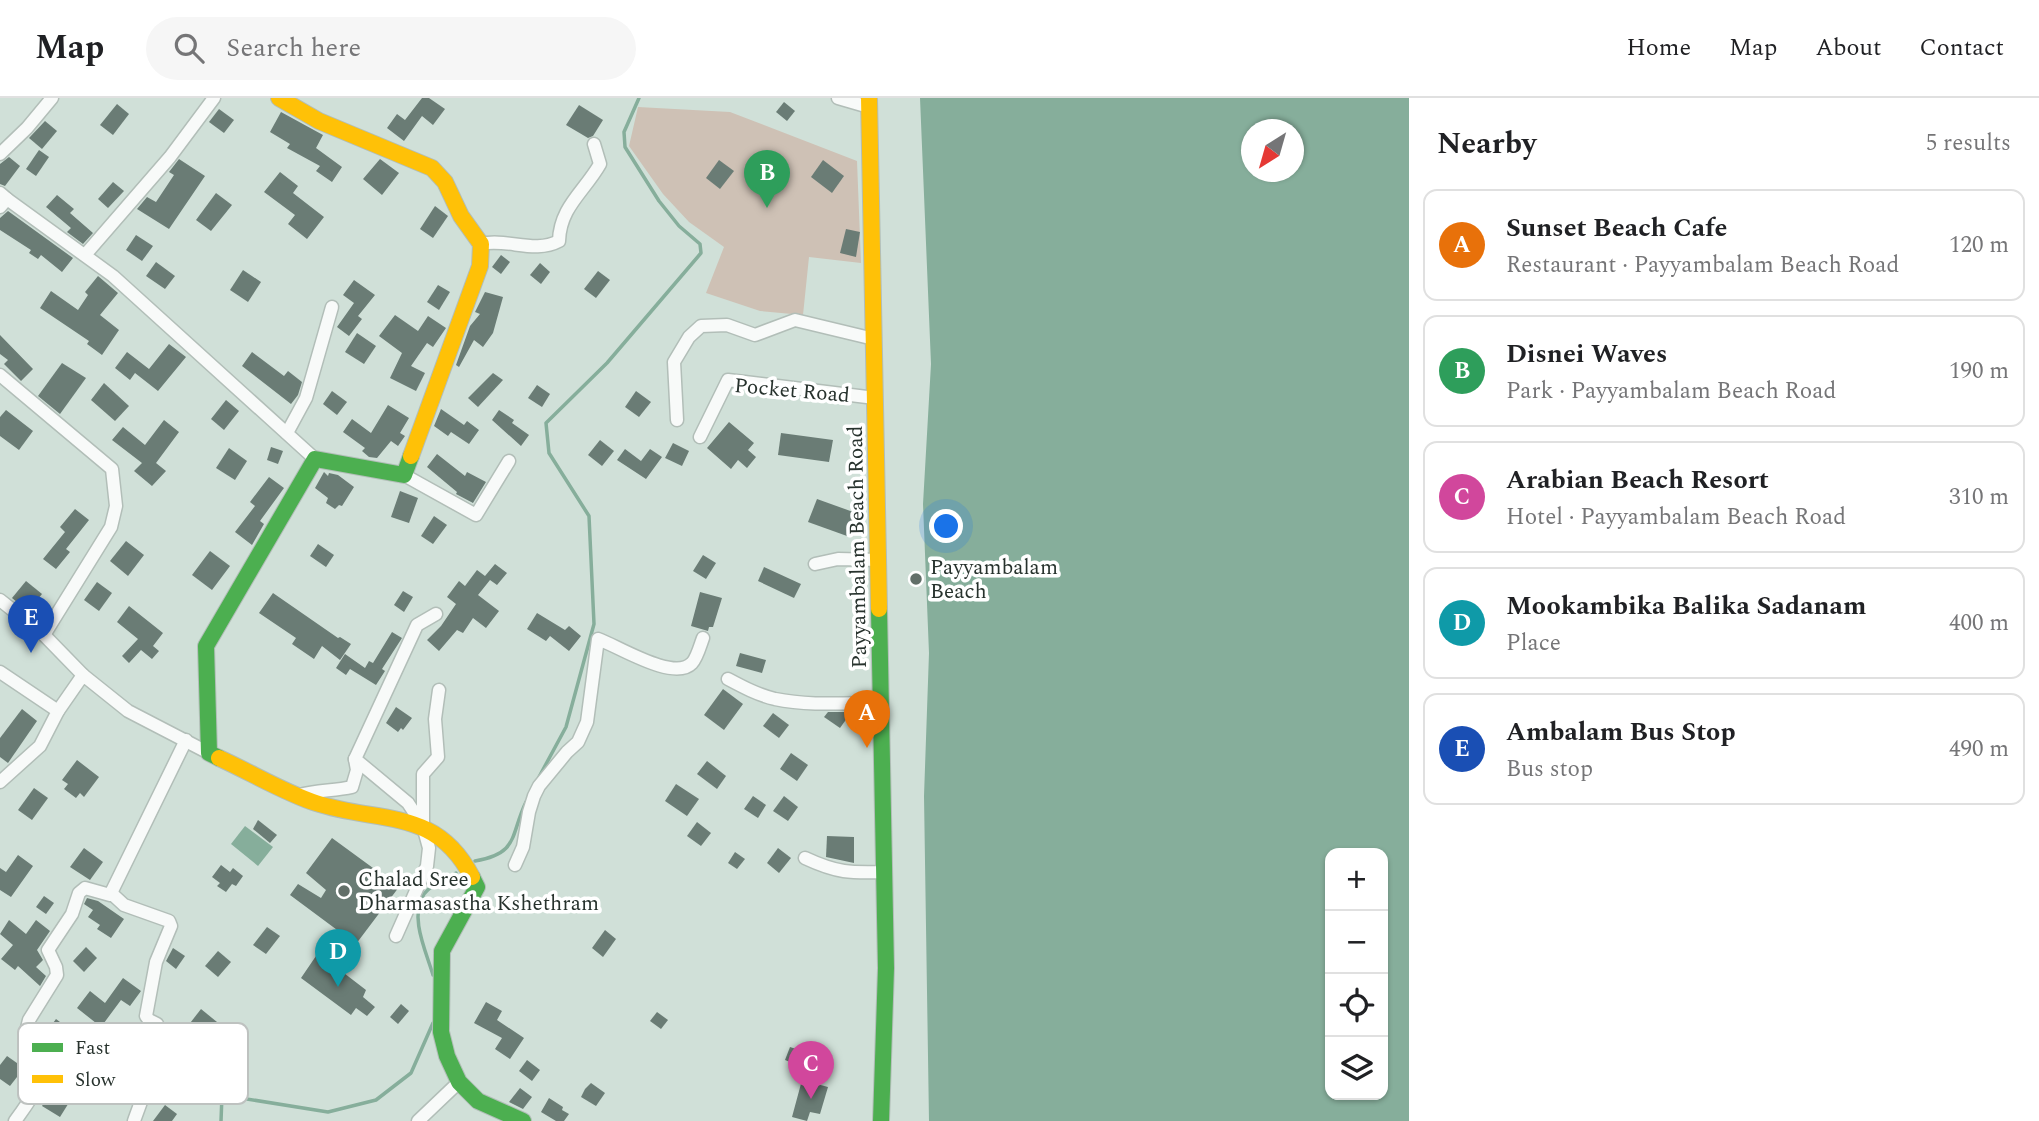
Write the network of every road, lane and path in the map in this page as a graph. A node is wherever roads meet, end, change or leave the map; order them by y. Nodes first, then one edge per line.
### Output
1 (52, 98) edge
2 (214, 98) edge
3 (279, 98) edge
4 (838, 98) edge
5 (869, 102) edge
6 (594, 144) dead end
7 (0, 154) edge
8 (2, 200) edge
9 (481, 244) junction
10 (85, 255) junction
11 (332, 307) dead end
12 (874, 339) junction
13 (0, 376) edge
14 (875, 398) junction
15 (677, 420) dead end
16 (287, 433) junction
17 (700, 437) dead end
18 (315, 459) junction
19 (509, 461) dead end
20 (404, 475) junction
21 (878, 560) junction
22 (815, 564) dead end
23 (0, 600) edge
24 (436, 614) dead end
25 (44, 635) junction
26 (703, 638) dead end
27 (0, 672) edge
28 (83, 675) junction
29 (728, 679) dead end
30 (439, 690) dead end
31 (881, 703) junction
32 (58, 711) junction
33 (186, 740) junction
34 (209, 752) junction
35 (355, 759) junction
36 (0, 782) edge
37 (299, 795) junction
38 (423, 826) junction
39 (805, 858) dead end
40 (515, 865) dead end
41 (884, 872) junction
42 (110, 893) junction
43 (396, 936) dead end
44 (28, 1023) edge
45 (155, 1023) edge
46 (459, 1082) junction
47 (27, 1104) edge
48 (139, 1104) edge
49 (15, 1121) edge
50 (134, 1121) edge
51 (418, 1121) edge
52 (523, 1121) edge
53 (881, 1121) edge

1 - 7 street
2 - 10 street
3 - 9 street
4 - 5 street
5 - 12 street, Payyambalam Beach Road
6 - 9 street
8 - 10 street
9 - 20 street
10 - 16 street
11 - 16 street
12 - 14 street, Payyambalam Beach Road
12 - 15 street
13 - 25 street
14 - 17 street, Pocket Road
14 - 21 street, Payyambalam Beach Road
16 - 18 street
18 - 20 street
18 - 34 street
19 - 20 street
21 - 22 street
21 - 31 street, Payyambalam Beach Road
23 - 25 street
24 - 35 street
25 - 28 street
26 - 40 street
27 - 32 street
28 - 32 street
28 - 33 street
29 - 31 street
30 - 38 street
31 - 41 street, Payyambalam Beach Road
32 - 36 street
33 - 34 street
33 - 42 street
34 - 37 street
35 - 37 street
35 - 38 street
37 - 38 street
38 - 43 street
38 - 46 street
39 - 41 street
41 - 53 street, Payyambalam Beach Road
42 - 44 street
42 - 45 street
46 - 51 street
46 - 52 street
47 - 49 street
48 - 50 street

